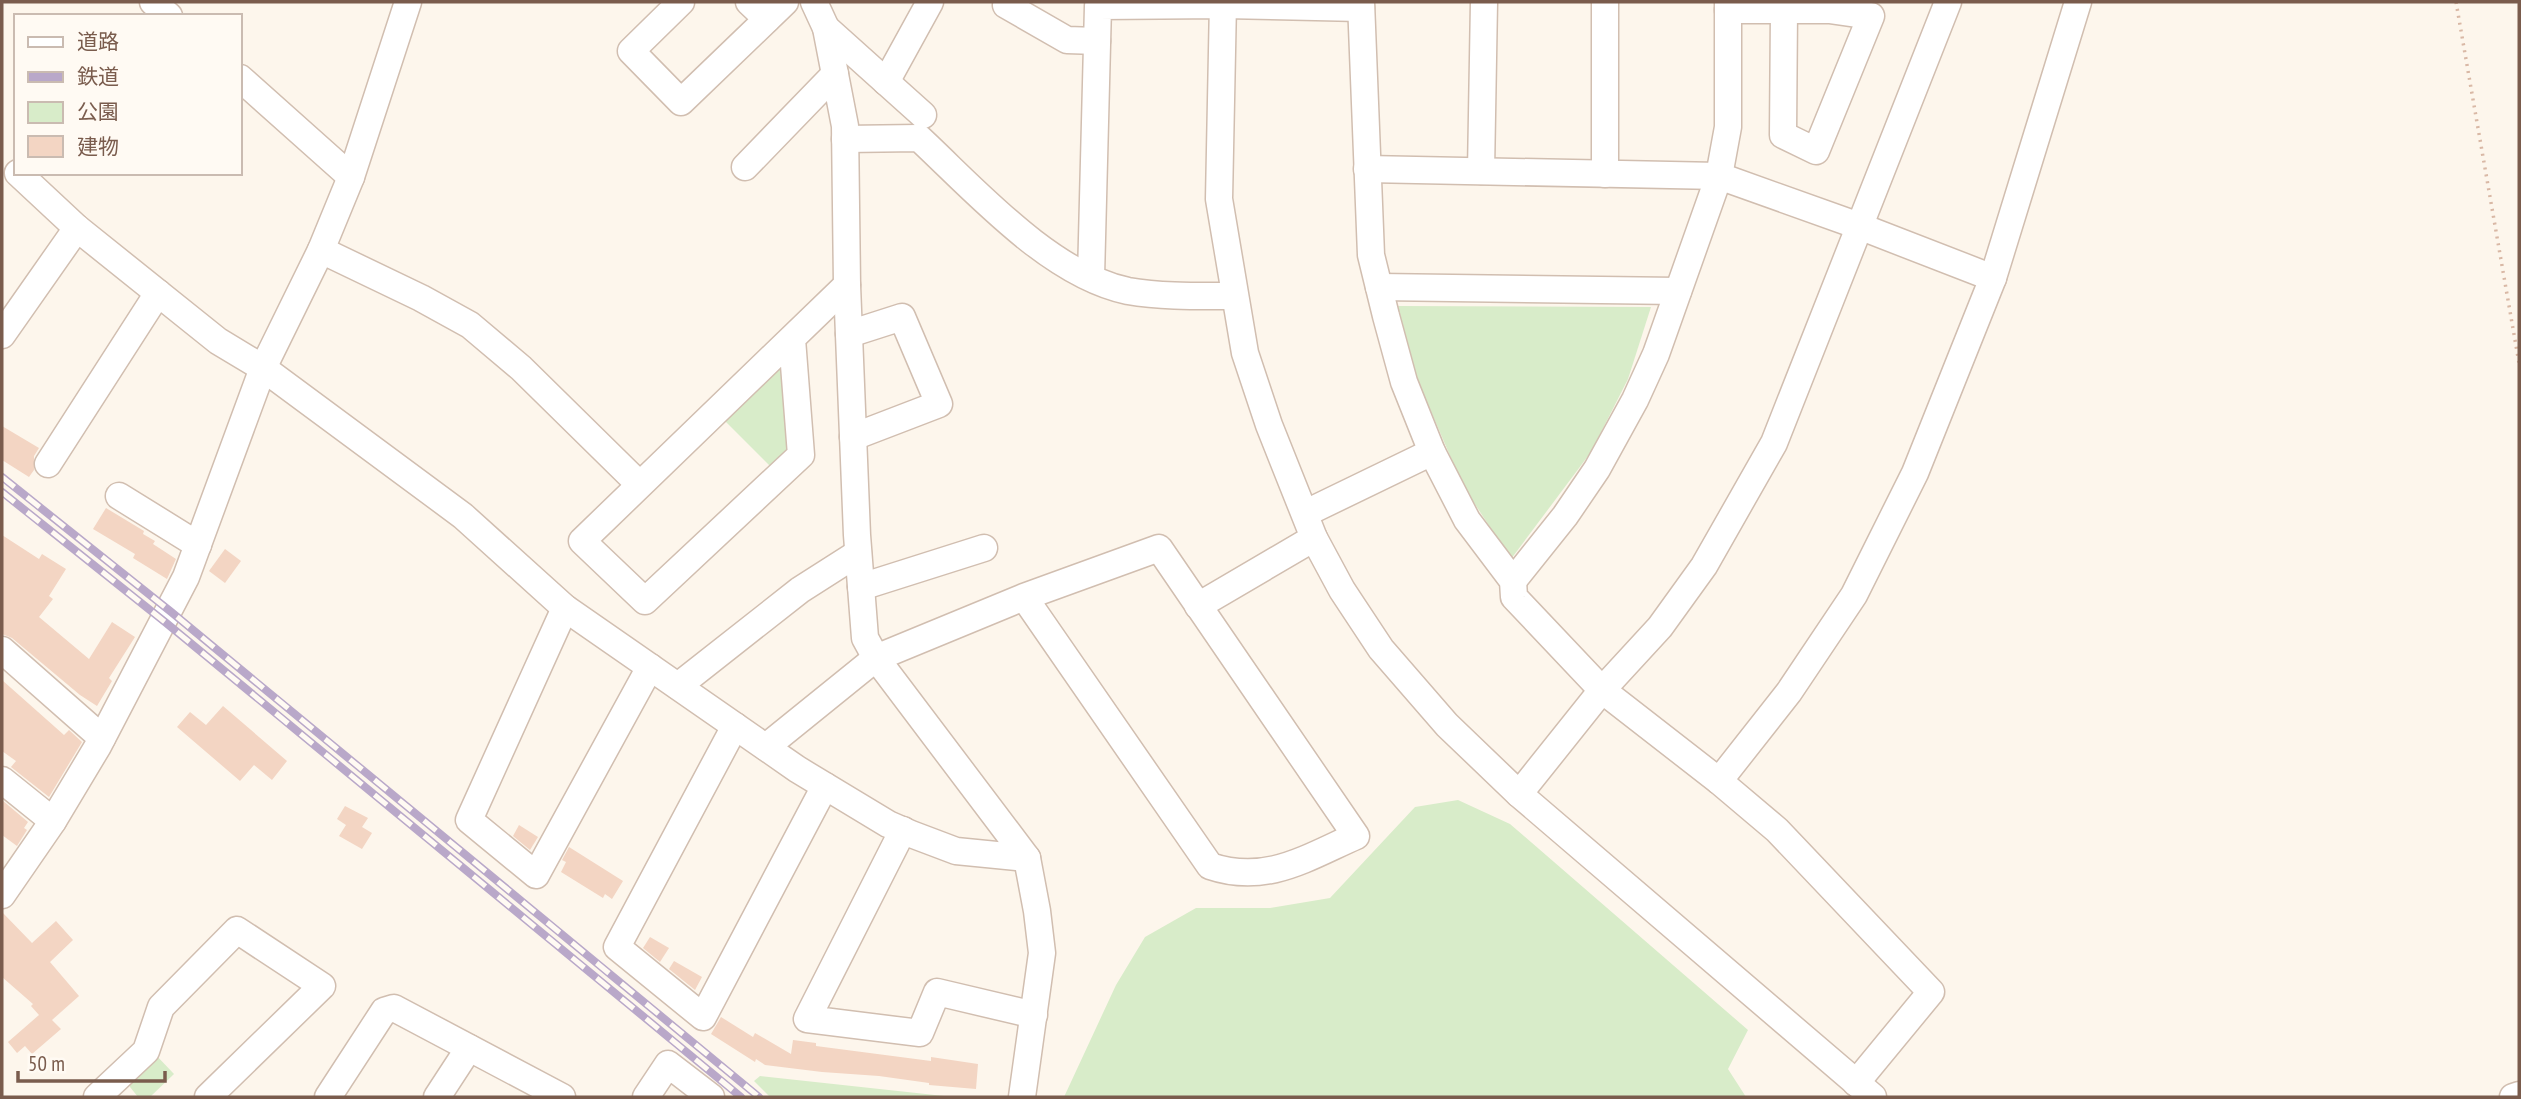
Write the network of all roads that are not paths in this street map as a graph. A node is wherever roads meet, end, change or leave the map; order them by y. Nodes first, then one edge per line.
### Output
1 (408, 2) edge
2 (681, 2) edge
3 (814, 2) edge
4 (930, 2) edge
5 (1483, 2) edge
6 (1605, 2) edge
7 (1948, 2) edge
8 (2078, 2) edge
9 (1224, 3) edge
10 (1006, 5) dead end
11 (1361, 5) edge
12 (1728, 6) edge
13 (767, 8) edge
14 (1874, 9) edge
15 (1784, 10) junction
16 (826, 28) junction
17 (1097, 41) junction
18 (835, 74) junction
19 (242, 80) edge
20 (886, 82) junction
21 (923, 115) dead end
22 (845, 138) junction
23 (746, 167) dead end
24 (1367, 169) junction
25 (1480, 171) junction
26 (1605, 174) junction
27 (20, 175) edge
28 (1718, 176) junction
29 (351, 177) junction
30 (1859, 226) junction
31 (77, 228) junction
32 (321, 250) junction
33 (1091, 277) junction
34 (1993, 278) junction
35 (848, 285) junction
36 (1379, 287) junction
37 (1678, 291) junction
38 (158, 293) junction
39 (1234, 296) junction
40 (849, 334) junction
41 (2, 335) edge
42 (792, 339) junction
43 (263, 368) junction
44 (853, 437) junction
45 (1432, 452) junction
46 (48, 464) dead end
47 (639, 484) junction
48 (119, 496) dead end
49 (1310, 525) junction
50 (198, 544) junction
51 (984, 548) dead end
52 (858, 553) junction
53 (1513, 581) junction
54 (861, 587) junction
55 (1024, 597) junction
56 (1198, 606) junction
57 (565, 608) junction
58 (2, 650) edge
59 (876, 658) junction
60 (650, 667) junction
61 (678, 686) junction
62 (1602, 690) junction
63 (735, 726) junction
64 (102, 738) junction
65 (766, 747) junction
66 (2, 780) edge
67 (1719, 781) junction
68 (825, 786) junction
69 (1519, 794) junction
70 (53, 821) junction
71 (903, 830) junction
72 (1027, 858) junction
73 (2, 895) edge
74 (1034, 1016) junction
75 (469, 1048) junction
76 (123, 1088) edge
77 (1864, 1090) edge
78 (552, 1095) edge
79 (2519, 1095) edge
80 (97, 1097) edge
81 (208, 1097) edge
82 (328, 1097) edge
83 (437, 1097) edge
84 (646, 1097) edge
85 (711, 1097) edge
86 (1022, 1097) edge
87 (2513, 1097) edge

1 - 29 street
2 - 13 street
3 - 16 street
4 - 20 street
5 - 25 street
6 - 26 street
7 - 30 street
8 - 34 street
9 - 11 street
9 - 17 street
9 - 39 street
10 - 17 street
11 - 24 street
12 - 15 street
12 - 28 street
14 - 15 street
14 - 15 street
16 - 18 street
16 - 20 street
17 - 33 street
18 - 22 street
18 - 23 street
19 - 29 street
20 - 21 street
22 - 33 street
22 - 35 street
24 - 25 street
24 - 36 street
25 - 26 street
26 - 28 street
27 - 31 street
28 - 30 street
28 - 37 street
29 - 32 street
30 - 34 street
30 - 62 street
31 - 38 street
31 - 41 street
32 - 43 street
32 - 47 street
33 - 39 street
34 - 67 street
35 - 40 street
35 - 42 street
36 - 37 street
36 - 45 street
37 - 53 street
38 - 43 street
38 - 46 street
39 - 49 street
40 - 44 street
40 - 44 street
42 - 47 street
42 - 47 street
43 - 50 street
43 - 57 street
44 - 52 street
45 - 49 street
45 - 53 street
48 - 50 street
49 - 56 street
49 - 69 street
50 - 64 street
51 - 54 street
52 - 54 street
52 - 61 street
53 - 62 street
54 - 59 street
55 - 56 street
55 - 56 street
55 - 59 street
57 - 60 street
57 - 60 street
58 - 64 street
59 - 65 street
59 - 72 street
60 - 61 street
61 - 63 street
62 - 67 street
62 - 69 street
63 - 65 street
63 - 68 street
64 - 70 street
65 - 68 street
66 - 70 street
67 - 77 street
68 - 71 street
69 - 77 street
70 - 73 street
71 - 72 street
71 - 74 street
72 - 74 street
74 - 86 street
75 - 78 street
75 - 82 street
75 - 83 street
76 - 80 street
76 - 81 street
79 - 87 street
84 - 85 street

